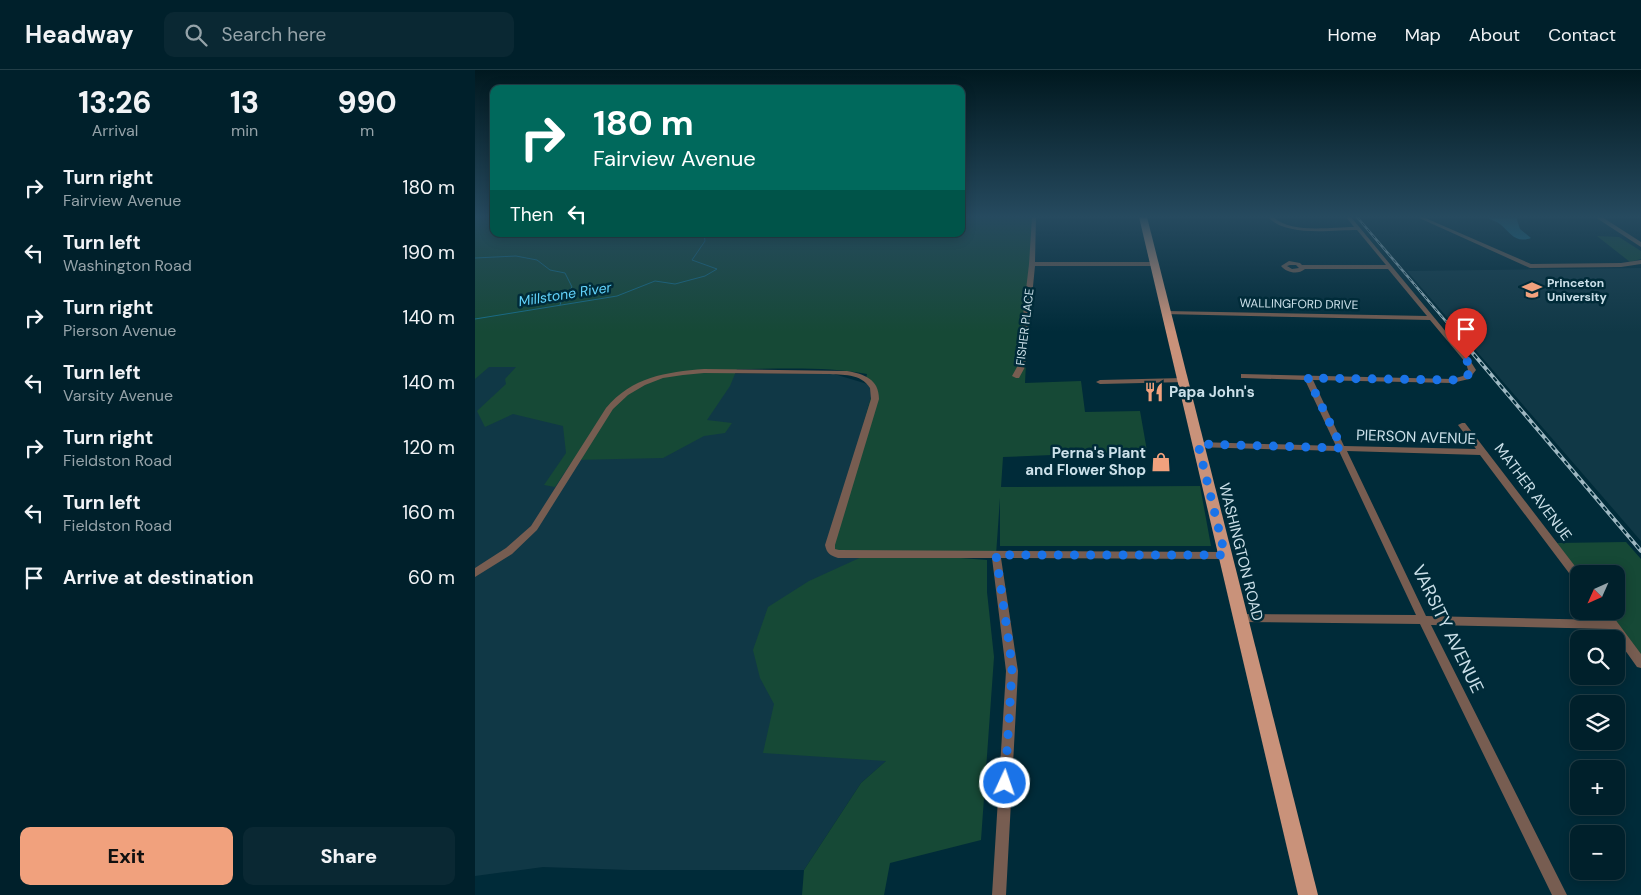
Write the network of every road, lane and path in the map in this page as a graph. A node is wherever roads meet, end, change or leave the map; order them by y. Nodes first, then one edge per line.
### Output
1 (1032, 256) edge
2 (1153, 256) edge
3 (1381, 256) edge
4 (1506, 256) edge
5 (1641, 262) edge
6 (1032, 264) junction
7 (1155, 264) junction
8 (1302, 267) dead end
9 (1390, 267) junction
10 (1166, 312) junction
11 (1432, 318) junction
12 (1016, 376) dead end
13 (1244, 376) dead end
14 (1308, 378) junction
15 (1183, 380) junction
16 (1100, 382) dead end
17 (1463, 425) dead end
18 (1198, 444) junction
19 (1342, 448) junction
20 (1484, 452) junction
21 (996, 555) junction
22 (1225, 555) junction
23 (1570, 566) edge
24 (475, 572) edge
25 (1240, 618) junction
26 (1423, 620) junction
27 (1610, 620) edge
28 (1614, 625) junction
29 (1641, 663) edge
30 (999, 895) edge
31 (1308, 895) edge
32 (1560, 895) edge

1 - 6 street, FISHER PLACE
2 - 7 main road, WASHINGTON ROAD
3 - 9 street
4 - 5 street
6 - 7 street
6 - 12 street, FISHER PLACE
7 - 10 main road, WASHINGTON ROAD
8 - 9 street
9 - 11 street
10 - 11 street, WALLINGFORD DRIVE
10 - 15 main road, WASHINGTON ROAD
11 - 14 street
13 - 14 street
14 - 19 street, VARSITY AVENUE
15 - 16 street
15 - 18 main road, WASHINGTON ROAD
17 - 20 street, MATHER AVENUE
18 - 19 street, PIERSON AVENUE
18 - 22 main road, WASHINGTON ROAD
19 - 20 street, PIERSON AVENUE
19 - 26 street, VARSITY AVENUE
20 - 23 street, MATHER AVENUE
21 - 22 street
21 - 24 street
21 - 30 street
22 - 25 main road, WASHINGTON ROAD
25 - 26 street
25 - 31 main road, WASHINGTON ROAD
26 - 28 street
26 - 32 street, VARSITY AVENUE
27 - 28 street
28 - 29 street

